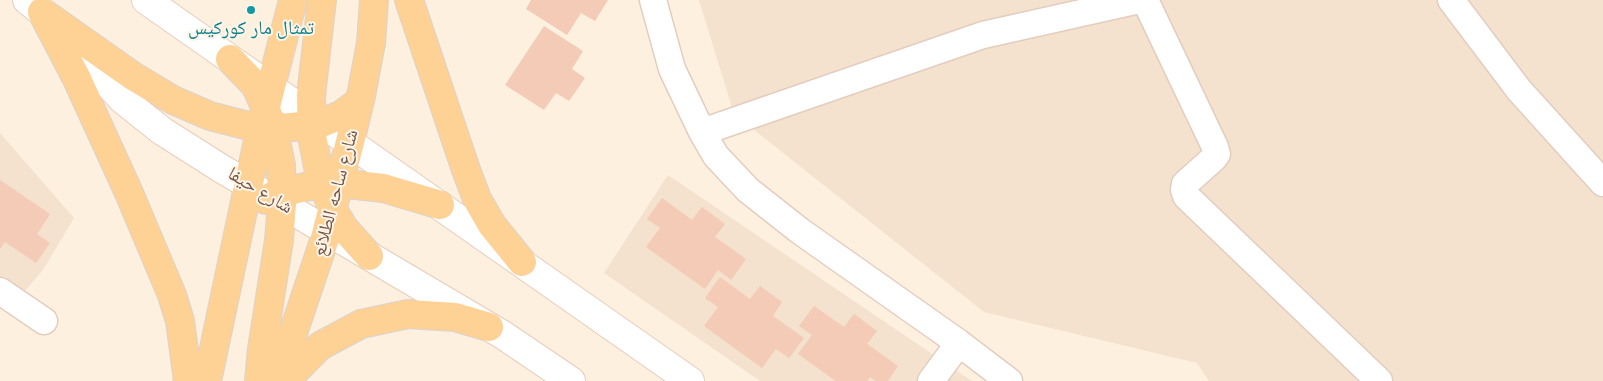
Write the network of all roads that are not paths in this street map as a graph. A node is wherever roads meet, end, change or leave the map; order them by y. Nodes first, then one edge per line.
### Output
1 (146, 0) edge
2 (293, 0) edge
3 (322, 0) edge
4 (374, 0) edge
5 (409, 0) edge
6 (653, 0) edge
7 (1138, 0) edge
8 (1146, 0) edge
9 (1451, 0) edge
10 (34, 6) edge
11 (361, 96) junction
12 (267, 112) junction
13 (315, 121) junction
14 (702, 132) junction
15 (350, 142) junction
16 (1603, 183) edge
17 (271, 195) junction
18 (330, 202) junction
19 (440, 205) junction
20 (522, 262) junction
21 (0, 291) edge
22 (44, 321) dead end
23 (489, 326) junction
24 (959, 343) junction
25 (188, 381) edge
26 (206, 381) edge
27 (259, 381) edge
28 (277, 381) edge
29 (284, 381) edge
30 (571, 381) edge
31 (690, 381) edge
32 (931, 381) edge
33 (1009, 381) edge
34 (1379, 381) edge

1 - 12 main road
2 - 12 main road
3 - 13 main road
4 - 11 main road, شارع ساحه الطلائع
5 - 20 main road
6 - 14 street
7 - 14 street
8 - 34 street
9 - 16 street
10 - 12 main road
10 - 17 main road, شارع حيفا
10 - 25 main road
11 - 13 main road
11 - 15 main road, شارع ساحه الطلائع
12 - 13 main road
12 - 13 main road
12 - 17 main road
13 - 15 main road
13 - 18 main road
14 - 24 street
15 - 18 main road, شارع ساحه الطلائع
15 - 19 main road
17 - 18 main road, شارع حيفا
17 - 18 main road
17 - 26 main road
17 - 27 main road
18 - 19 main road
18 - 23 main road, شارع حيفا
18 - 28 main road, شارع ساحه الطلائع
19 - 20 main road
20 - 31 main road
21 - 22 street
23 - 29 main road
23 - 30 main road, شارع حيفا
24 - 32 street
24 - 33 street

